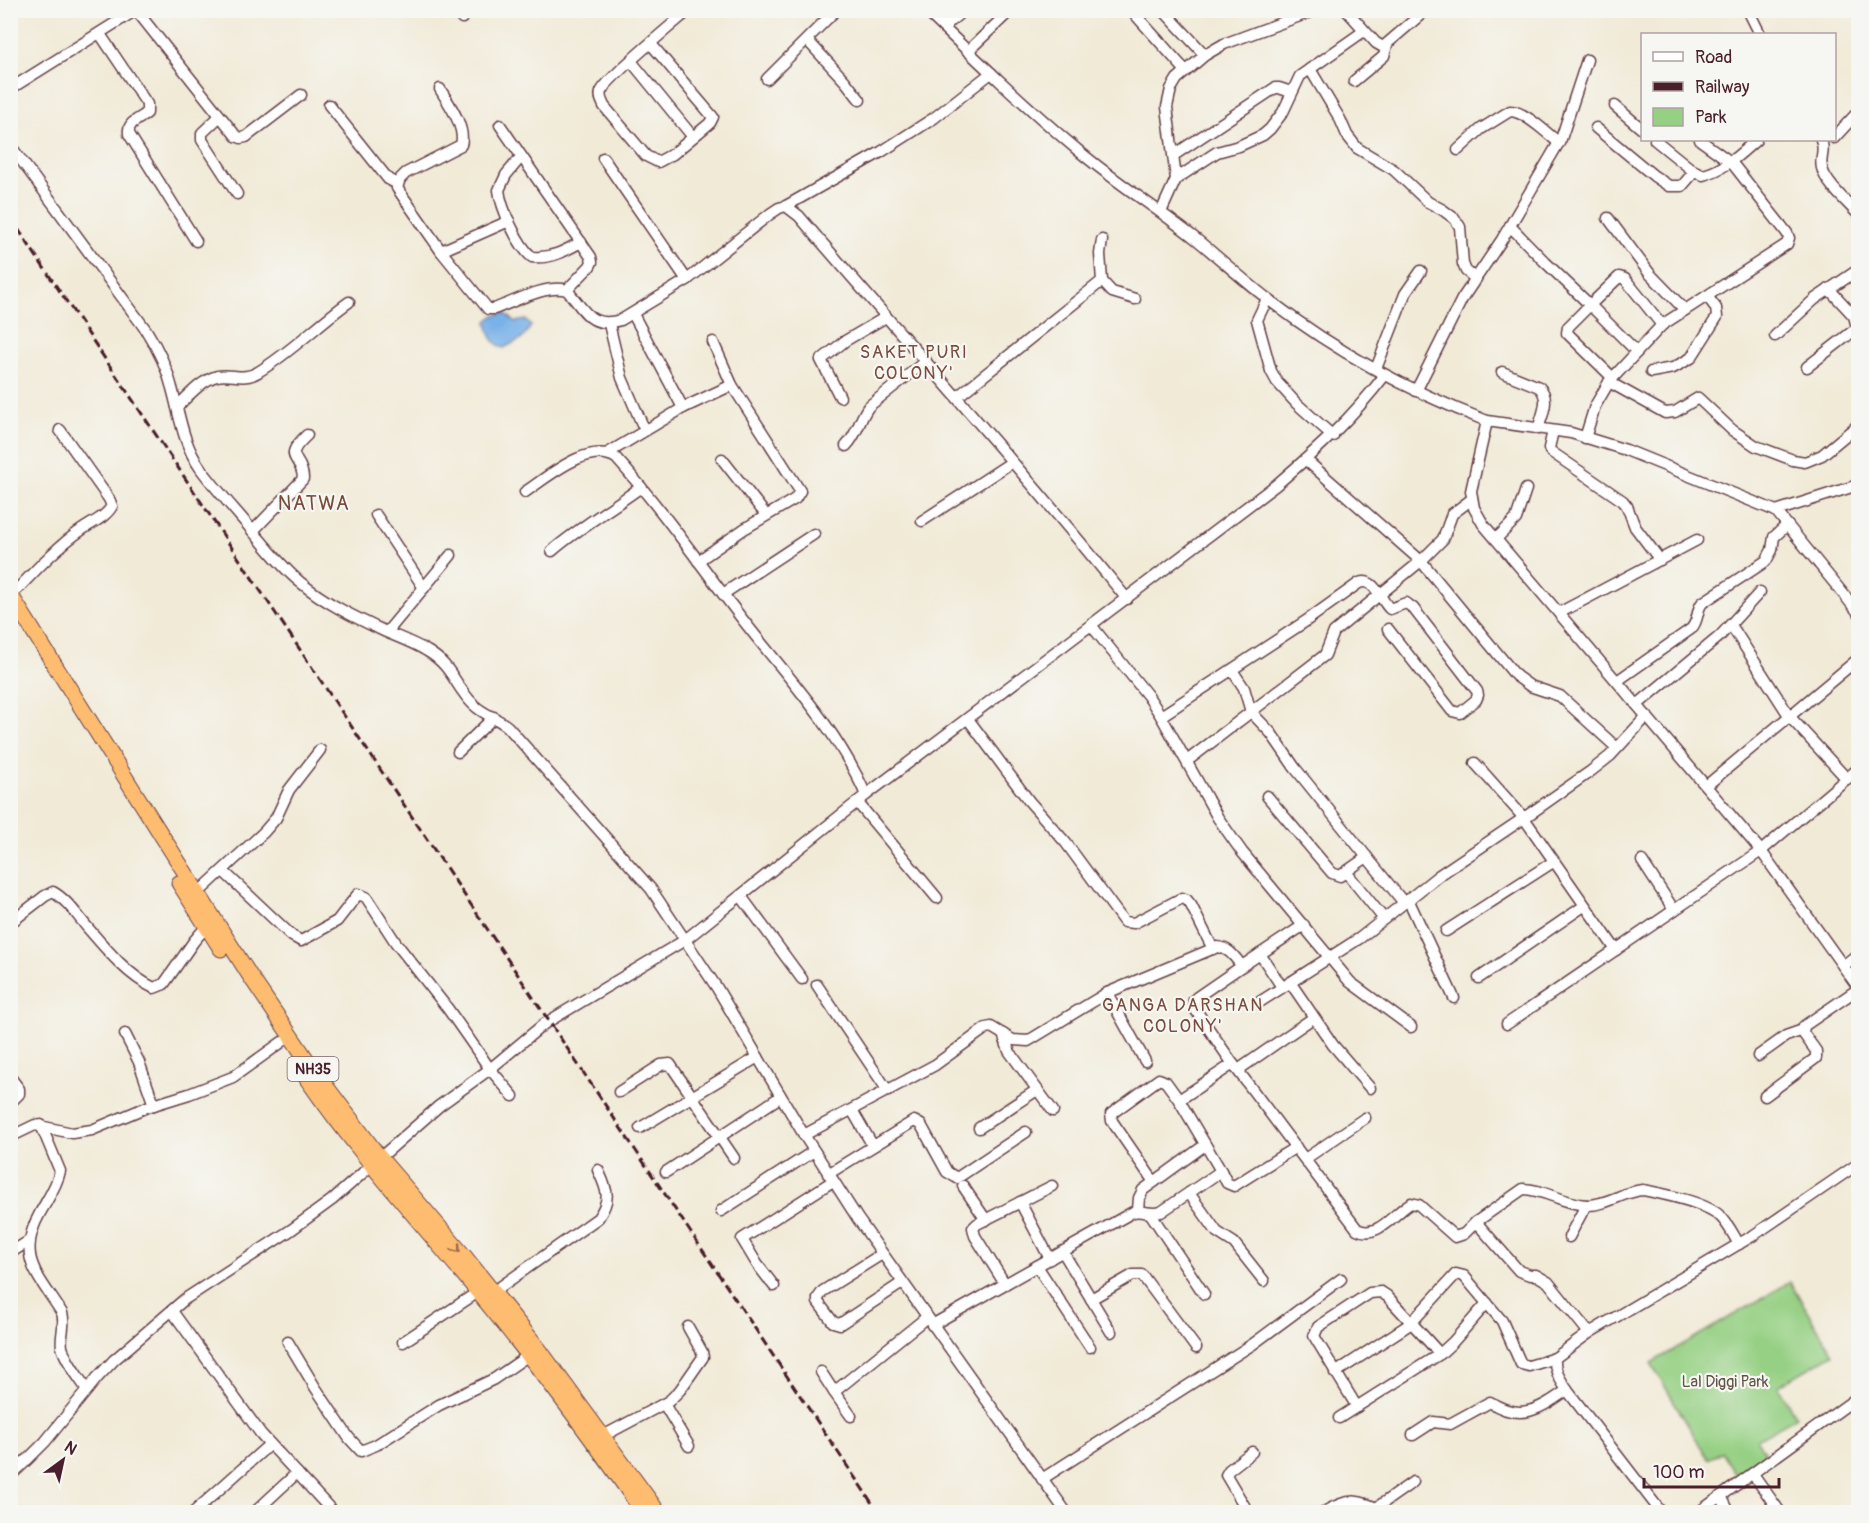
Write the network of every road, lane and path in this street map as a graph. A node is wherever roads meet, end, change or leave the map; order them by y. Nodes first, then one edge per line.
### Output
1 (136, 10) edge
2 (688, 10) edge
3 (836, 10) edge
4 (926, 10) edge
5 (964, 10) edge
6 (1011, 10) edge
7 (1131, 10) edge
8 (1163, 10) edge
9 (1280, 10) edge
10 (1316, 10) edge
11 (1346, 10) edge
12 (1426, 10) edge
13 (1748, 10) edge
14 (1288, 20) junction
15 (942, 27) junction
16 (1364, 31) junction
17 (1760, 33) edge
18 (100, 34) junction
19 (807, 40) junction
20 (651, 44) junction
21 (1388, 45) junction
22 (968, 51) junction
23 (1205, 55) junction
24 (1587, 60) dead end
25 (631, 62) junction
26 (1310, 69) junction
27 (1185, 70) junction
28 (991, 74) junction
29 (767, 79) dead end
30 (1354, 81) dead end
31 (10, 89) edge
32 (440, 89) dead end
33 (1291, 93) junction
34 (301, 95) dead end
35 (860, 100) dead end
36 (329, 105) dead end
37 (1615, 106) dead end
38 (1858, 112) edge
39 (219, 117) junction
40 (500, 125) dead end
41 (1596, 128) dead end
42 (1641, 128) edge
43 (693, 136) junction
44 (1836, 137) edge
45 (1656, 141) edge
46 (1701, 141) edge
47 (1755, 141) edge
48 (1559, 142) junction
49 (10, 145) edge
50 (1822, 145) edge
51 (1458, 150) dead end
52 (1174, 155) junction
53 (521, 157) junction
54 (603, 158) dead end
55 (1730, 162) junction
56 (1694, 172) junction
57 (1176, 179) junction
58 (398, 184) junction
59 (237, 194) dead end
60 (786, 206) junction
61 (1161, 212) junction
62 (1858, 214) edge
63 (1608, 218) dead end
64 (509, 220) junction
65 (1510, 226) junction
66 (1102, 240) dead end
67 (196, 241) dead end
68 (581, 242) junction
69 (441, 251) junction
70 (1858, 270) edge
71 (1421, 271) dead end
72 (1476, 279) junction
73 (687, 280) junction
74 (1102, 281) junction
75 (1829, 289) junction
76 (567, 290) junction
77 (1707, 296) junction
78 (1135, 299) dead end
79 (1267, 299) junction
80 (349, 302) dead end
81 (1590, 305) junction
82 (1685, 310) junction
83 (633, 314) junction
84 (886, 317) junction
85 (609, 324) junction
86 (1662, 325) junction
87 (1858, 331) edge
88 (1775, 336) dead end
89 (713, 342) dead end
90 (1637, 352) junction
91 (926, 361) junction
92 (1807, 368) dead end
93 (1380, 372) junction
94 (1502, 372) dead end
95 (1651, 372) dead end
96 (1611, 380) junction
97 (732, 385) junction
98 (1416, 391) junction
99 (840, 397) dead end
100 (957, 397) junction
101 (177, 407) junction
102 (683, 408) junction
103 (1487, 422) junction
104 (642, 424) dead end
105 (1858, 425) edge
106 (1538, 429) junction
107 (60, 430) dead end
108 (1553, 431) junction
109 (307, 435) dead end
110 (1333, 436) junction
111 (1585, 438) junction
112 (846, 446) dead end
113 (608, 453) junction
114 (722, 459) dead end
115 (1306, 460) junction
116 (1012, 462) junction
117 (1858, 485) edge
118 (641, 487) junction
119 (1526, 489) dead end
120 (525, 492) dead end
121 (1472, 499) junction
122 (1776, 511) junction
123 (376, 515) dead end
124 (766, 515) junction
125 (922, 521) dead end
126 (1787, 525) junction
127 (253, 531) junction
128 (814, 534) dead end
129 (1496, 539) junction
130 (1697, 540) dead end
131 (552, 551) dead end
132 (451, 555) dead end
133 (1660, 560) junction
134 (698, 561) junction
135 (1421, 561) junction
136 (424, 588) junction
137 (1760, 592) dead end
138 (723, 594) junction
139 (11, 595) edge
140 (1379, 595) junction
141 (1126, 599) junction
142 (10, 612) edge
143 (1858, 612) edge
144 (1559, 613) junction
145 (1091, 625) junction
146 (1731, 625) junction
147 (1388, 629) dead end
148 (387, 632) junction
149 (1858, 659) edge
150 (1232, 670) junction
151 (1617, 681) junction
152 (1637, 705) junction
153 (1251, 712) junction
154 (1161, 716) junction
155 (1647, 716) junction
156 (494, 717) junction
157 (1790, 717) junction
158 (968, 719) junction
159 (1617, 748) junction
160 (320, 750) dead end
161 (458, 752) dead end
162 (1187, 761) junction
163 (1475, 763) dead end
164 (1858, 769) edge
165 (1847, 779) junction
166 (1706, 786) junction
167 (1267, 796) dead end
168 (862, 799) junction
169 (1524, 818) junction
170 (1761, 851) junction
171 (1367, 857) junction
172 (1642, 861) dead end
173 (1553, 862) junction
174 (223, 871) junction
175 (1346, 872) junction
176 (198, 893) junction
177 (741, 896) junction
178 (937, 898) dead end
179 (1406, 901) junction
180 (1584, 906) junction
181 (1674, 910) junction
182 (1384, 919) junction
183 (10, 923) edge
184 (1304, 925) junction
185 (206, 927) junction
186 (1446, 931) dead end
187 (685, 940) junction
188 (1213, 949) junction
189 (1616, 950) junction
190 (1260, 954) junction
191 (1858, 954) edge
192 (1330, 958) junction
193 (1242, 966) junction
194 (1844, 966) junction
195 (1479, 978) dead end
196 (802, 979) dead end
197 (817, 985) dead end
198 (1286, 985) junction
199 (1858, 988) edge
200 (1107, 993) junction
201 (1454, 998) dead end
202 (1258, 1002) dead end
203 (1313, 1018) junction
204 (1507, 1024) dead end
205 (1411, 1027) dead end
206 (1803, 1029) junction
207 (124, 1034) dead end
208 (1003, 1034) junction
209 (282, 1042) junction
210 (1758, 1056) dead end
211 (758, 1057) junction
212 (1145, 1061) dead end
213 (1235, 1067) junction
214 (490, 1069) junction
215 (10, 1077) edge
216 (1370, 1088) dead end
217 (1037, 1090) junction
218 (888, 1091) junction
219 (619, 1092) dead end
220 (513, 1096) dead end
221 (693, 1096) junction
222 (780, 1096) junction
223 (1765, 1096) dead end
224 (1179, 1100) junction
225 (10, 1103) edge
226 (154, 1105) junction
227 (852, 1110) junction
228 (1053, 1111) dead end
229 (1365, 1118) dead end
230 (41, 1125) junction
231 (640, 1128) dead end
232 (979, 1128) dead end
233 (1026, 1132) dead end
234 (804, 1135) junction
235 (10, 1137) edge
236 (720, 1137) junction
237 (1206, 1145) junction
238 (873, 1146) junction
239 (1296, 1147) junction
240 (814, 1151) junction
241 (734, 1158) dead end
242 (1305, 1159) junction
243 (376, 1162) junction
244 (1858, 1164) edge
245 (598, 1170) dead end
246 (1221, 1171) junction
247 (666, 1172) dead end
248 (831, 1178) junction
249 (1154, 1182) junction
250 (963, 1186) dead end
251 (1053, 1186) dead end
252 (1189, 1193) junction
253 (1020, 1202) junction
254 (1586, 1205) junction
255 (1138, 1210) junction
256 (721, 1211) dead end
257 (1150, 1213) junction
258 (986, 1220) junction
259 (1476, 1222) junction
260 (1569, 1237) dead end
261 (29, 1241) junction
262 (1739, 1244) junction
263 (1063, 1251) junction
264 (10, 1253) edge
265 (882, 1254) junction
266 (1050, 1259) junction
267 (1037, 1266) junction
268 (1341, 1279) dead end
269 (1264, 1281) dead end
270 (902, 1283) junction
271 (1005, 1284) junction
272 (774, 1286) dead end
273 (485, 1292) junction
274 (1204, 1294) dead end
275 (1091, 1299) junction
276 (1487, 1303) junction
277 (172, 1311) junction
278 (930, 1321) junction
279 (1410, 1323) junction
280 (688, 1327) dead end
281 (1111, 1332) dead end
282 (1590, 1333) junction
283 (288, 1342) dead end
284 (403, 1342) dead end
285 (1090, 1347) dead end
286 (1196, 1348) dead end
287 (1440, 1354) junction
288 (529, 1355) junction
289 (1555, 1358) junction
290 (821, 1372) dead end
291 (1335, 1373) junction
292 (87, 1390) junction
293 (1567, 1390) junction
294 (834, 1392) junction
295 (1858, 1397) edge
296 (664, 1404) junction
297 (1357, 1407) junction
298 (851, 1416) dead end
299 (1340, 1418) dead end
300 (1413, 1435) dead end
301 (603, 1436) junction
302 (270, 1444) junction
303 (689, 1446) dead end
304 (1252, 1452) dead end
305 (10, 1455) edge
306 (24, 1463) junction
307 (297, 1473) junction
308 (1753, 1474) junction
309 (10, 1476) edge
310 (1042, 1479) junction
311 (1413, 1482) dead end
312 (1721, 1496) junction
313 (1380, 1510) edge
314 (194, 1512) edge
315 (255, 1512) edge
316 (333, 1512) edge
317 (644, 1512) edge
318 (658, 1512) edge
319 (1066, 1512) edge
320 (1240, 1512) edge
321 (1324, 1512) edge
322 (1661, 1512) edge
323 (1699, 1512) edge
324 (1729, 1512) edge
325 (1780, 1512) edge

1 - 18 street
1 - 39 street
2 - 20 street
3 - 19 street
4 - 15 street
5 - 15 street
6 - 22 street
7 - 27 street
8 - 23 street
9 - 14 street
10 - 14 street
11 - 16 street
12 - 21 street
13 - 17 street
14 - 23 street
15 - 22 street
16 - 21 street
16 - 26 street
18 - 31 street
18 - 67 street
19 - 29 street
19 - 35 street
20 - 25 street
20 - 43 street
21 - 30 street
22 - 28 street
23 - 27 street
24 - 48 street
25 - 43 street
25 - 43 street
26 - 33 street
26 - 72 street
27 - 52 street
28 - 60 street
28 - 61 street
32 - 58 street
33 - 52 street
33 - 57 street
34 - 39 street
36 - 58 street
37 - 42 street
38 - 44 street
39 - 59 street
40 - 53 street
41 - 56 street
45 - 56 street
46 - 55 street
47 - 55 street
48 - 51 street
48 - 65 street
49 - 101 street
50 - 62 street
52 - 57 street
53 - 64 street
53 - 68 street
54 - 73 street
55 - 56 street
55 - 77 street
57 - 61 street
58 - 69 street
60 - 73 street
60 - 84 street
61 - 79 street
63 - 82 street
64 - 68 street
64 - 69 street
65 - 72 street
65 - 81 street
66 - 74 street
68 - 76 street
69 - 76 street
70 - 75 street
71 - 93 street
72 - 98 street
73 - 83 street
74 - 78 street
74 - 100 street
75 - 87 street
75 - 88 street
76 - 85 street
77 - 82 street
77 - 95 street
79 - 93 street
79 - 110 street
80 - 101 street
81 - 86 street
81 - 90 street
81 - 96 street
82 - 86 street
83 - 85 street
83 - 102 street
84 - 91 street
84 - 99 street
85 - 104 street
86 - 90 street
87 - 92 street
89 - 97 street
90 - 96 street
91 - 100 street
91 - 112 street
93 - 98 street
93 - 110 street
94 - 106 street
96 - 105 street
96 - 111 street
97 - 102 street
97 - 124 street
98 - 103 street
100 - 116 street
101 - 127 street
102 - 113 street
103 - 106 street
103 - 121 street
106 - 108 street
107 - 139 street
108 - 111 street
108 - 133 street
109 - 127 street
110 - 115 street
111 - 122 street
113 - 118 street
113 - 120 street
114 - 124 street
115 - 135 street
115 - 141 street
116 - 125 street
116 - 141 street
117 - 122 street
118 - 131 street
118 - 134 street
119 - 129 street
121 - 129 street
121 - 135 street
122 - 126 street
123 - 136 street
124 - 134 street
126 - 143 street
126 - 151 street
127 - 148 street
128 - 138 street
129 - 144 street
130 - 133 street
132 - 136 street
133 - 144 street
134 - 138 street
135 - 140 street
135 - 159 street
136 - 148 street
137 - 146 street
138 - 168 street
139 - 176 highway, NH35
140 - 147 street
140 - 150 street
140 - 153 street
141 - 145 street
142 - 185 highway, NH35
144 - 151 street
145 - 154 street
145 - 158 street
146 - 152 street
146 - 157 street
148 - 156 street
149 - 157 street
150 - 153 street
150 - 154 street
151 - 152 street
152 - 155 street
153 - 162 street
153 - 171 street
154 - 162 street
155 - 159 street
155 - 166 street
156 - 161 street
156 - 187 street
157 - 165 street
157 - 166 street
158 - 168 street
158 - 188 street
159 - 169 street
160 - 174 street
162 - 184 street
163 - 169 street
164 - 165 street
165 - 170 street
166 - 170 street
167 - 175 street
168 - 177 street
168 - 178 street
169 - 173 street
169 - 179 street
170 - 181 street
170 - 194 street
171 - 175 street
171 - 179 street
172 - 181 street
173 - 180 street
173 - 186 street
174 - 176 street
174 - 214 street
175 - 182 street
176 - 243 highway, NH35
177 - 187 street
177 - 196 street
179 - 182 street
179 - 201 street
180 - 189 street
180 - 195 street
181 - 189 street
182 - 192 street
183 - 185 street
184 - 190 street
184 - 192 street
185 - 209 highway, NH35
187 - 211 street
187 - 214 street
188 - 193 street
188 - 200 street
189 - 204 street
190 - 193 street
190 - 198 street
191 - 194 street
192 - 198 street
192 - 205 street
193 - 213 street
194 - 199 street
197 - 218 street
198 - 202 street
198 - 203 street
199 - 206 street
200 - 208 street
200 - 212 street
203 - 213 street
203 - 216 street
206 - 210 street
206 - 223 street
207 - 226 street
208 - 217 street
208 - 218 street
209 - 226 street
209 - 243 highway, NH35
211 - 221 street
211 - 222 street
213 - 224 street
213 - 239 street
214 - 220 street
214 - 243 street
215 - 225 street
217 - 228 street
217 - 232 street
218 - 227 street
219 - 221 street
221 - 231 street
221 - 236 street
222 - 234 street
222 - 236 street
224 - 237 street
224 - 249 street
226 - 230 street
227 - 234 street
227 - 238 street
229 - 242 street
230 - 235 street
230 - 261 street
233 - 238 street
234 - 240 street
236 - 241 street
236 - 247 street
237 - 246 street
237 - 249 street
238 - 248 street
239 - 242 street
239 - 246 street
240 - 248 street
240 - 256 street
242 - 259 street
243 - 273 highway, NH35
243 - 277 street
244 - 262 street
245 - 273 street
246 - 252 street
248 - 265 street
248 - 272 street
249 - 255 street
250 - 258 street
251 - 253 street
252 - 257 street
252 - 269 street
253 - 258 street
253 - 266 street
254 - 259 street
254 - 260 street
254 - 262 street
255 - 257 street
255 - 263 street
257 - 274 street
258 - 271 street
259 - 282 street
261 - 264 street
261 - 292 street
262 - 282 street
263 - 266 street
263 - 275 street
265 - 270 street
265 - 270 street
266 - 267 street
267 - 271 street
267 - 285 street
268 - 310 street
270 - 278 street
271 - 278 street
273 - 284 street
273 - 288 highway, NH35
273 - 301 highway, NH35
275 - 281 street
275 - 286 street
276 - 279 street
276 - 287 street
276 - 289 street
277 - 292 street
277 - 302 street
278 - 294 street
278 - 310 street
279 - 287 street
279 - 291 street
279 - 291 street
280 - 296 street
282 - 289 street
283 - 288 street
287 - 297 street
288 - 317 highway, NH35
289 - 293 street
290 - 294 street
291 - 297 street
292 - 306 street
293 - 300 street
293 - 322 street
294 - 298 street
295 - 308 street
296 - 301 street
296 - 303 street
297 - 299 street
301 - 318 highway, NH35
302 - 307 street
302 - 314 street
304 - 320 street
305 - 306 street
306 - 309 street
307 - 315 street
307 - 316 street
308 - 312 street
308 - 325 street
310 - 319 street
311 - 313 street
312 - 323 street
312 - 324 street
313 - 321 street

